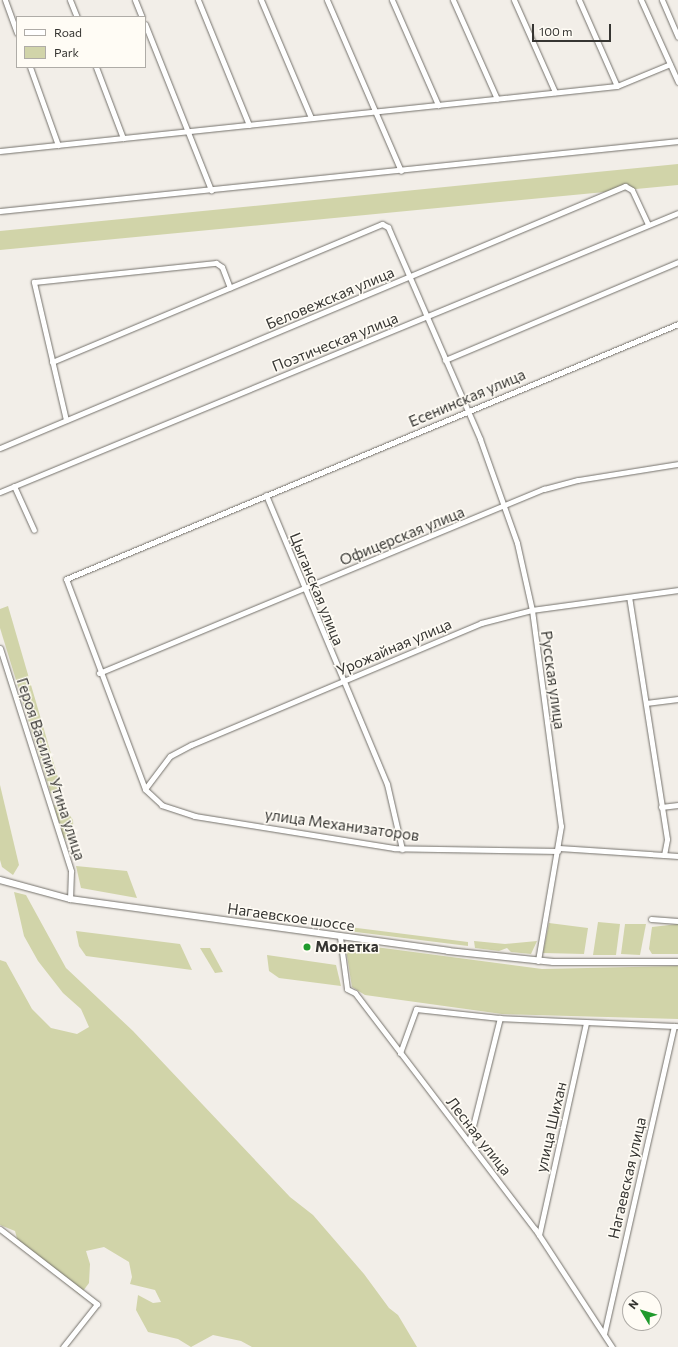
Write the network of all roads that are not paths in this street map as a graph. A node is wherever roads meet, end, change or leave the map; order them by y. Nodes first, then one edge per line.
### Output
1 (5, 0) edge
2 (70, 0) edge
3 (135, 0) edge
4 (198, 0) edge
5 (261, 0) edge
6 (327, 0) edge
7 (392, 0) edge
8 (453, 0) edge
9 (514, 0) edge
10 (579, 0) edge
11 (642, 0) edge
12 (662, 0) edge
13 (77, 16) edge
14 (142, 16) edge
15 (146, 27) edge
16 (16, 29) edge
17 (678, 37) edge
18 (670, 64) junction
19 (30, 68) edge
20 (96, 68) edge
21 (678, 82) edge
22 (617, 86) junction
23 (555, 92) junction
24 (497, 99) junction
25 (438, 105) junction
26 (376, 112) junction
27 (311, 118) junction
28 (249, 125) junction
29 (188, 132) junction
30 (123, 138) junction
31 (678, 141) edge
32 (58, 145) junction
33 (0, 151) edge
34 (401, 171) junction
35 (211, 190) junction
36 (0, 211) edge
37 (678, 212) edge
38 (648, 225) junction
39 (678, 262) edge
40 (409, 278) junction
41 (230, 288) junction
42 (426, 317) junction
43 (678, 324) edge
44 (445, 360) junction
45 (52, 362) junction
46 (467, 410) junction
47 (66, 420) junction
48 (0, 448) edge
49 (678, 464) edge
50 (14, 486) junction
51 (0, 492) edge
52 (266, 495) junction
53 (504, 507) junction
54 (34, 530) dead end
55 (305, 589) junction
56 (678, 590) edge
57 (629, 597) junction
58 (532, 610) junction
59 (0, 648) edge
60 (99, 673) junction
61 (343, 682) junction
62 (678, 698) edge
63 (646, 703) junction
64 (145, 788) junction
65 (678, 805) edge
66 (661, 807) junction
67 (402, 849) junction
68 (558, 850) junction
69 (664, 855) junction
70 (678, 856) edge
71 (0, 880) edge
72 (70, 899) junction
73 (651, 919) dead end
74 (678, 921) edge
75 (340, 937) junction
76 (538, 962) junction
77 (678, 962) edge
78 (500, 1018) junction
79 (586, 1023) junction
80 (676, 1026) edge
81 (400, 1053) junction
82 (469, 1142) junction
83 (0, 1229) edge
84 (539, 1235) junction
85 (604, 1334) junction
86 (63, 1347) edge
87 (612, 1347) edge

1 - 16 street
2 - 13 street
3 - 14 street
4 - 28 street
5 - 27 street
6 - 26 street
7 - 25 street
8 - 24 street
9 - 23 street
10 - 22 street
11 - 18 street
12 - 17 street
15 - 29 street
18 - 21 street
18 - 22 street
19 - 32 street
20 - 30 street
22 - 23 street
23 - 24 street
24 - 25 street
25 - 26 street
26 - 27 street
26 - 34 street
27 - 28 street
28 - 29 street
29 - 30 street
29 - 35 street
30 - 32 street
31 - 34 street
32 - 33 street
34 - 35 street
35 - 36 street
37 - 38 street, Поэтическая улица
38 - 40 street, Беловежская улица
38 - 42 street, Поэтическая улица
39 - 44 street
40 - 41 street, Русская улица
40 - 42 street, Русская улица
40 - 47 street, Беловежская улица
41 - 45 street, Русская улица
41 - 45 street
42 - 44 street, Русская улица
42 - 50 street, Поэтическая улица
43 - 46 street, Есенинская улица
44 - 46 street, Русская улица
45 - 47 street
46 - 52 street, Есенинская улица
46 - 53 street, Русская улица
47 - 48 street, Беловежская улица
49 - 53 street, Офицерская улица
50 - 51 street, Поэтическая улица
50 - 54 street
52 - 55 street, Цыганская улица
52 - 60 street, Есенинская улица
53 - 55 street, Офицерская улица
53 - 58 street, Русская улица
55 - 60 street, Офицерская улица
55 - 61 street, Цыганская улица
56 - 57 street, Урожайная улица
57 - 58 street, Урожайная улица
57 - 63 street
58 - 61 street, Урожайная улица
58 - 68 street, Русская улица
59 - 72 street, Героя Василия Утина улица
60 - 64 street
61 - 64 street, Урожайная улица
61 - 67 street, Цыганская улица
62 - 63 street
63 - 66 street
64 - 67 street, улица Механизаторов
65 - 66 street
66 - 69 street
67 - 68 street, улица Механизаторов
68 - 69 street, улица Механизаторов
68 - 76 street, Русская улица
69 - 70 street, улица Механизаторов
71 - 72 street, Нагаевское шоссе
72 - 75 street, Нагаевское шоссе
73 - 74 street
75 - 76 street, Нагаевское шоссе
75 - 81 street, Лесная улица
76 - 77 street, Нагаевское шоссе
78 - 79 street
78 - 81 street
78 - 82 street
79 - 80 street
79 - 84 street, улица Шихан
80 - 85 street, Нагаевская улица
81 - 82 street, Лесная улица
82 - 84 street, Лесная улица
83 - 86 street
84 - 85 street, Лесная улица
85 - 87 street, Лесная улица

